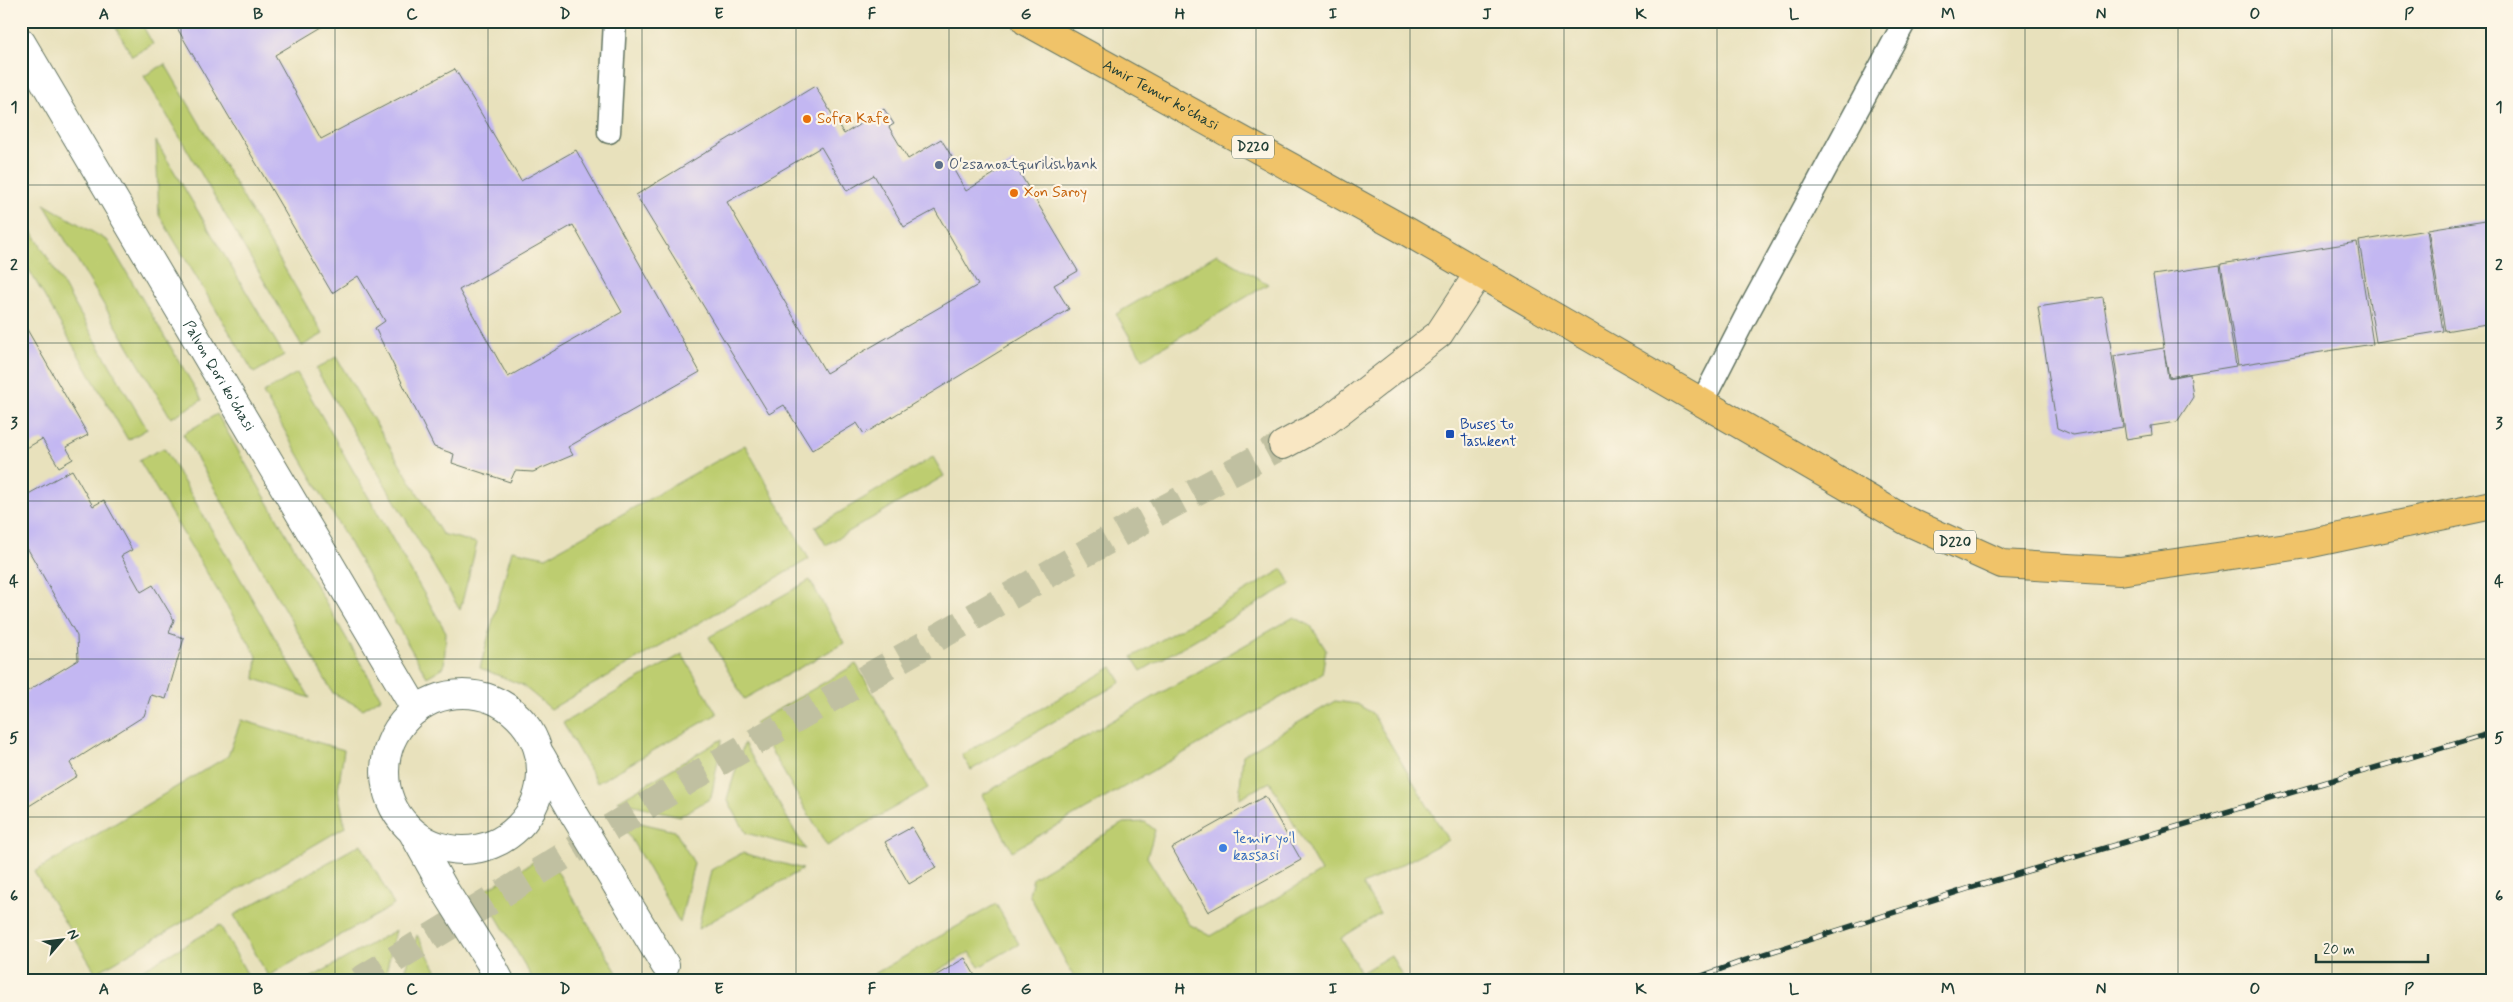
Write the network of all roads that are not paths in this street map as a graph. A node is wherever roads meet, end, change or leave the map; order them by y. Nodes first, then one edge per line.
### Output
1 (616, 21) edge
2 (1026, 21) edge
3 (1905, 21) edge
4 (21, 42) edge
5 (609, 132) dead end
6 (1478, 273) junction
7 (1702, 402) junction
8 (1283, 445) tunnel mouth
9 (2492, 505) edge
10 (416, 710) junction
11 (540, 755) junction
12 (413, 833) junction
13 (665, 965) dead end
14 (495, 971) edge

1 - 5 lane
2 - 6 main road, Amir Temur ko'chasi / D220
3 - 7 lane
4 - 10 street, Palvon Qori ko'chasi
6 - 7 main road, D220
6 - 8 main road
7 - 9 main road, D220
10 - 11 street
10 - 12 street
11 - 12 street
11 - 13 street, bridge
12 - 14 street, bridge

